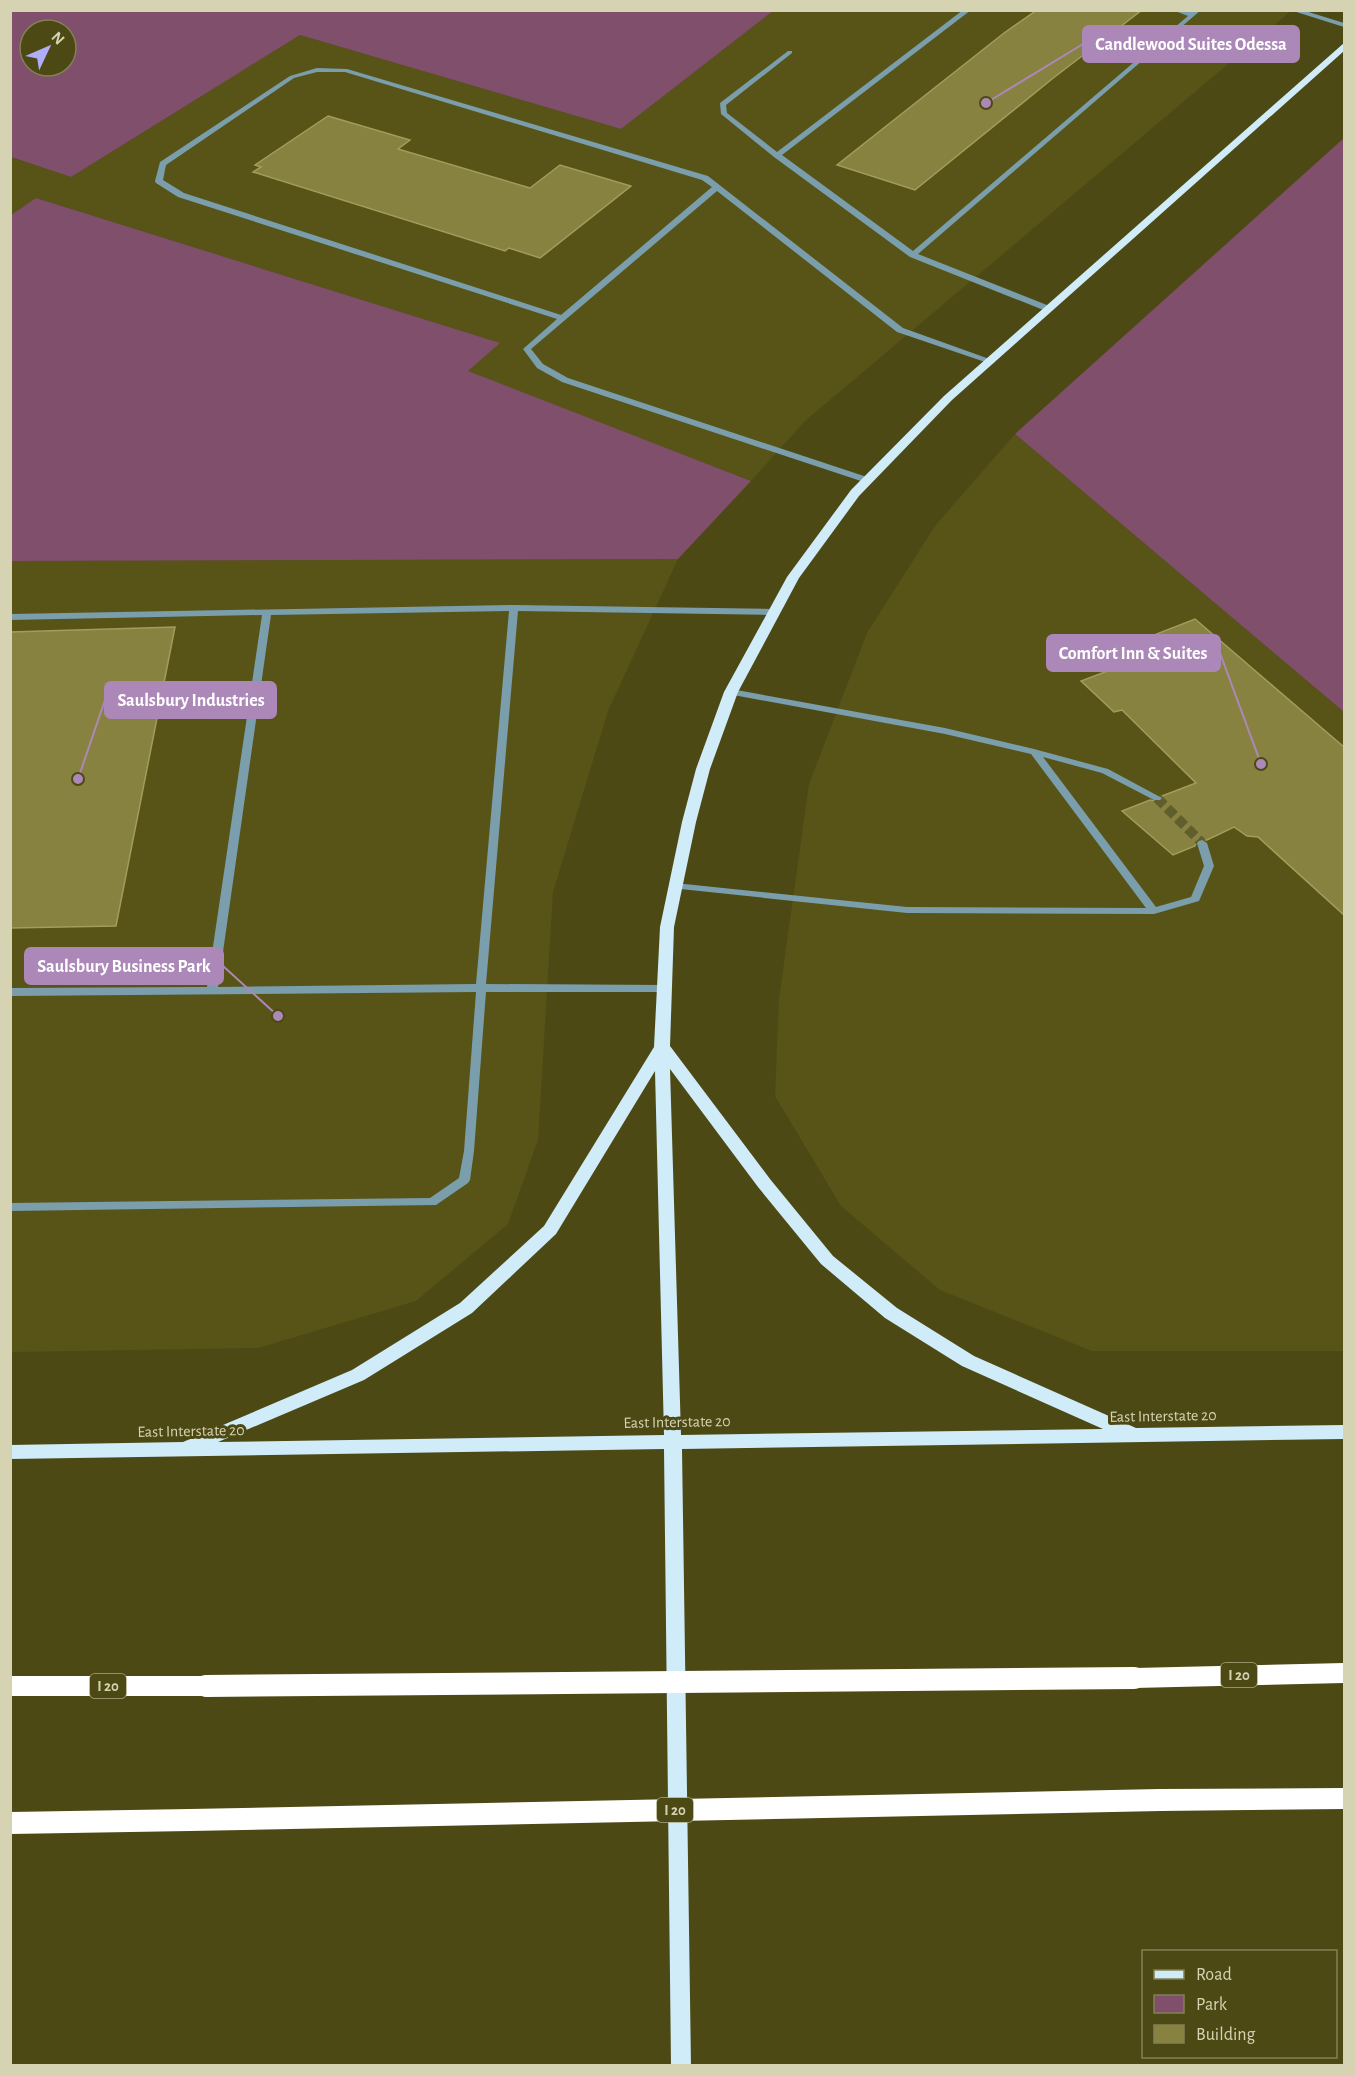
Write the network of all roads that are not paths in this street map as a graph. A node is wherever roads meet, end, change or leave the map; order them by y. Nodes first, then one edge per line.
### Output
1 (968, 10) edge
2 (1176, 10) edge
3 (1293, 10) edge
4 (1196, 13) edge
5 (1344, 25) edge
6 (1344, 45) edge
7 (790, 52) dead end
8 (777, 155) junction
9 (717, 187) junction
10 (913, 255) junction
11 (1049, 309) junction
12 (562, 318) junction
13 (991, 361) junction
14 (867, 480) junction
15 (514, 608) junction
16 (775, 612) junction
17 (267, 613) junction
18 (10, 617) edge
19 (731, 692) junction
20 (1034, 752) junction
21 (1157, 798) tunnel mouth
22 (1202, 843) tunnel mouth
23 (675, 886) junction
24 (1154, 911) junction
25 (481, 988) junction
26 (665, 989) junction
27 (212, 990) junction
28 (10, 992) edge
29 (662, 1047) junction
30 (10, 1207) edge
31 (1344, 1432) edge
32 (1136, 1435) junction
33 (673, 1441) junction
34 (182, 1449) junction
35 (10, 1452) edge
36 (1344, 1673) edge
37 (10, 1686) edge
38 (1344, 1799) edge
39 (10, 1823) edge
40 (681, 2066) edge

1 - 8 lane
2 - 4 lane
3 - 5 lane
4 - 10 lane
6 - 11 main road
7 - 8 lane
8 - 10 lane
9 - 12 lane
9 - 12 lane
9 - 13 lane
10 - 11 lane
11 - 13 main road
12 - 14 lane
13 - 14 main road
14 - 16 main road
15 - 16 lane
15 - 17 lane
15 - 25 lane
16 - 19 main road
17 - 18 lane
17 - 27 lane
19 - 20 lane
19 - 23 main road
20 - 21 lane
20 - 24 lane
22 - 24 lane
23 - 24 lane
23 - 26 main road
25 - 26 lane
25 - 27 lane
25 - 30 lane
26 - 29 main road
27 - 28 lane
29 - 32 main road
29 - 33 main road
29 - 34 main road
31 - 32 main road, East Interstate 20
32 - 33 main road, East Interstate 20
33 - 34 main road, East Interstate 20
33 - 40 main road
34 - 35 main road, East Interstate 20
36 - 37 highway, I 20, bridge
38 - 39 highway, I 20, bridge

